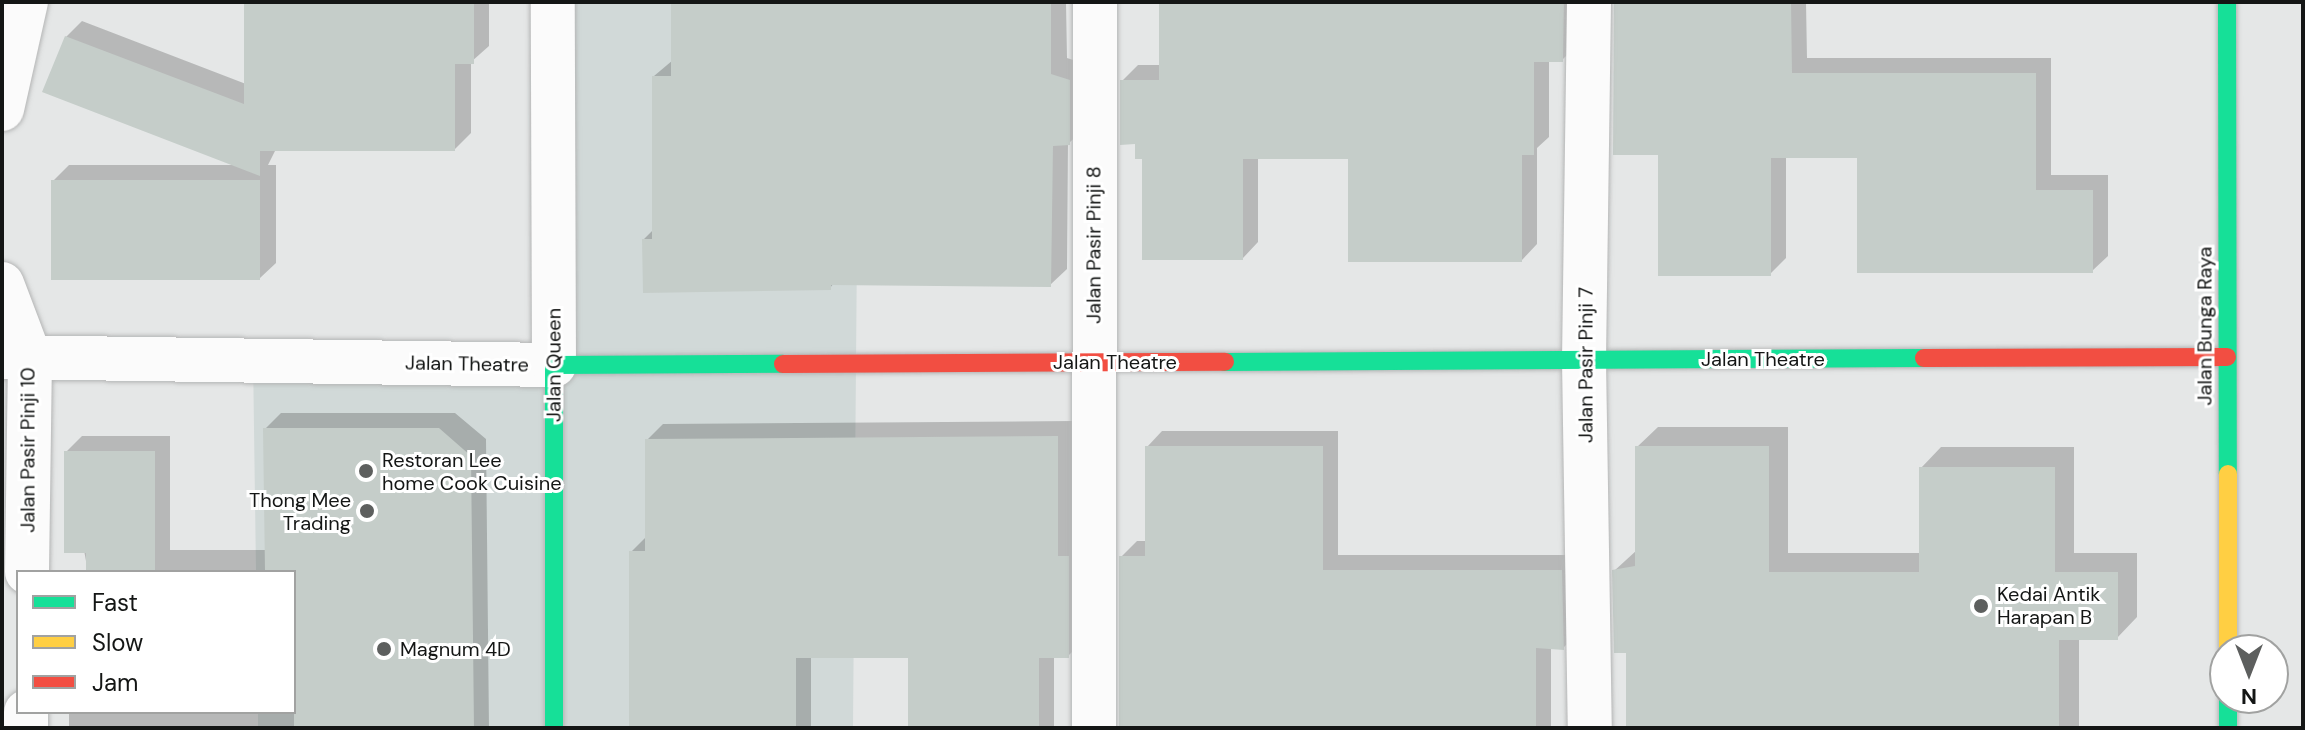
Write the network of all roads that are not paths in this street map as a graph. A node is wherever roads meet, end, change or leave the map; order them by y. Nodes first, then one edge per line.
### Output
1 (26, 2) edge
2 (553, 2) edge
3 (1095, 2) edge
4 (1589, 2) edge
5 (2227, 2) edge
6 (2, 109) edge
7 (2, 284) edge
8 (2227, 357) junction
9 (16, 358) edge
10 (1584, 360) junction
11 (1093, 362) junction
12 (554, 365) junction
13 (27, 570) edge
14 (2228, 634) edge
15 (554, 728) edge
16 (1094, 728) edge
17 (1590, 728) edge

1 - 6 street
2 - 12 street, Jalan Queen
3 - 11 street, Jalan Pasir Pinji 8
4 - 10 street, Jalan Pasir Pinji 7
5 - 8 main road, Jalan Bunga Raya
7 - 9 street, Jalan Pasir Pinji 10
8 - 10 main road, Jalan Theatre
8 - 14 main road, Jalan Bunga Raya
9 - 12 street, Jalan Theatre
9 - 13 street, Jalan Pasir Pinji 10
10 - 11 main road, Jalan Theatre
10 - 17 street, Jalan Pasir Pinji 7
11 - 12 main road, Jalan Theatre
11 - 16 street, Jalan Pasir Pinji 8
12 - 15 main road, Jalan Queen

